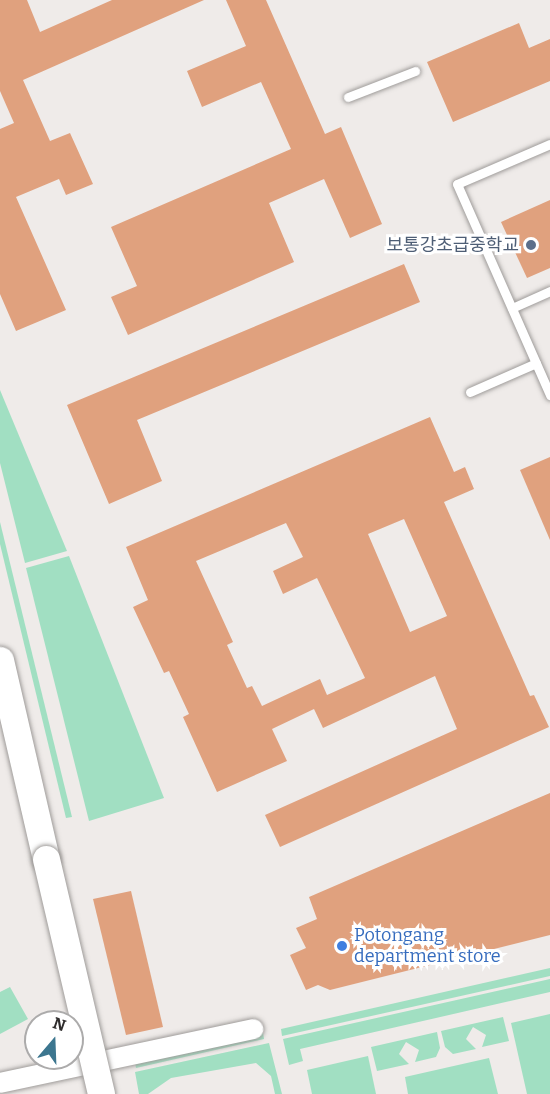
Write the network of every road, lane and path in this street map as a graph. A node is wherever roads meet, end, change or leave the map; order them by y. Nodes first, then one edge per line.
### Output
1 (415, 71) dead end
2 (348, 97) dead end
3 (550, 144) edge
4 (550, 291) edge
5 (512, 308) junction
6 (536, 363) junction
7 (470, 392) dead end
8 (550, 395) edge
9 (0, 660) edge
10 (253, 1029) dead end
11 (0, 1083) edge
12 (101, 1094) edge

1 - 2 lane
3 - 5 lane
4 - 5 lane
5 - 6 lane
6 - 7 lane
6 - 8 lane
9 - 12 street, bridge
10 - 11 street

